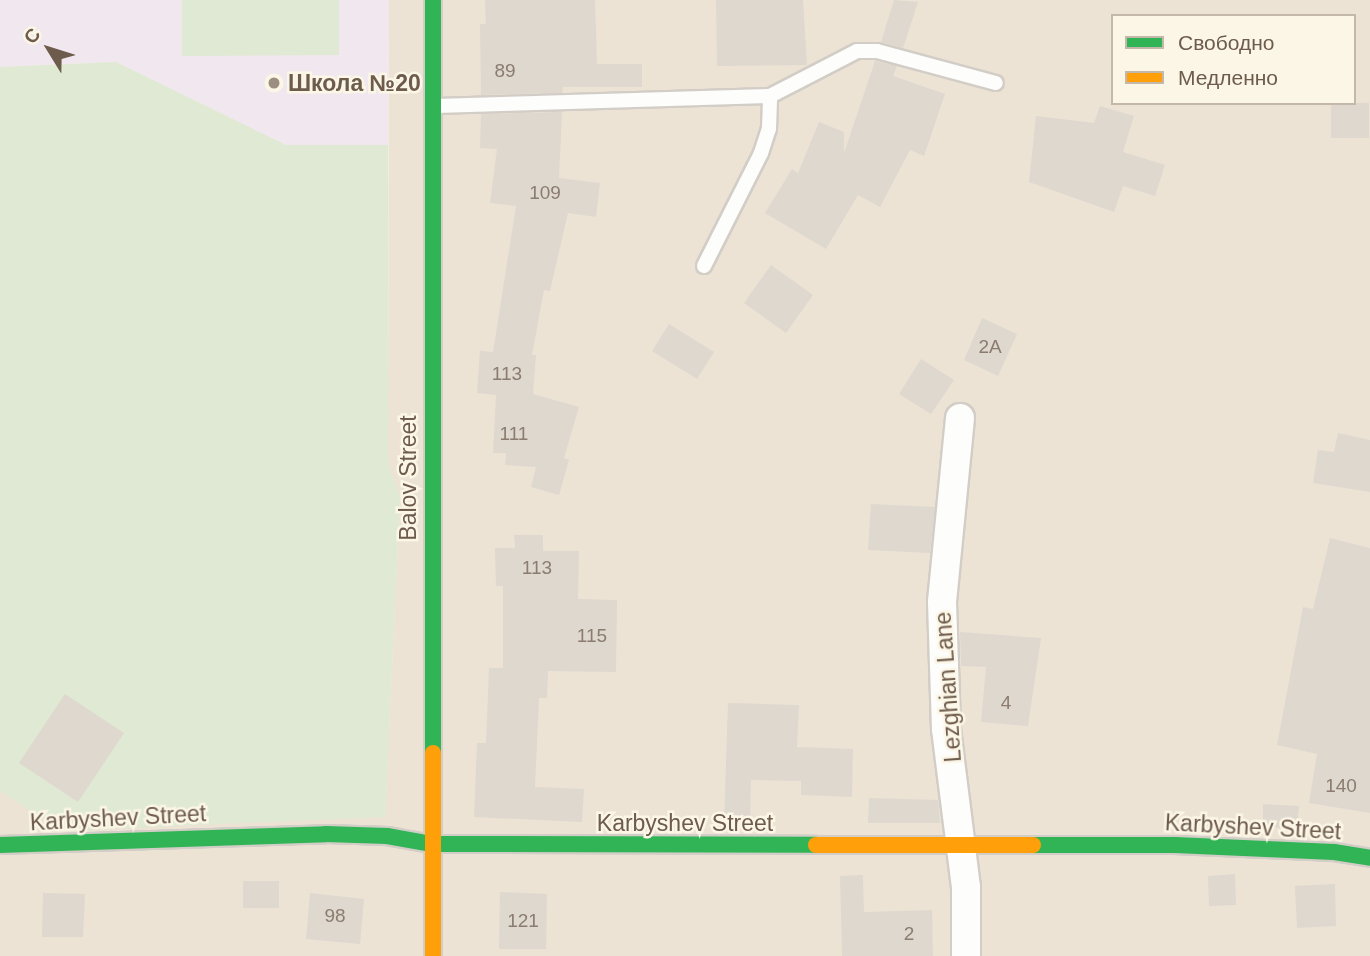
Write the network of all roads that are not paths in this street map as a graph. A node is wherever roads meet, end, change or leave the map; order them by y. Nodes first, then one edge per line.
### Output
1 (433, 0) edge
2 (996, 83) dead end
3 (770, 96) junction
4 (433, 106) junction
5 (704, 266) dead end
6 (960, 418) dead end
7 (432, 844) junction
8 (0, 845) edge
9 (961, 847) junction
10 (1370, 858) edge
11 (433, 956) edge
12 (966, 956) edge

1 - 4 street, Balov Street
2 - 3 lane
3 - 4 lane
3 - 5 lane
4 - 7 street, Balov Street
6 - 9 street, Lezghian Lane
7 - 8 street, Karbyshev Street
7 - 9 street, Karbyshev Street
7 - 11 street, Balov Street
9 - 10 street, Karbyshev Street
9 - 12 street, Lezghian Lane

